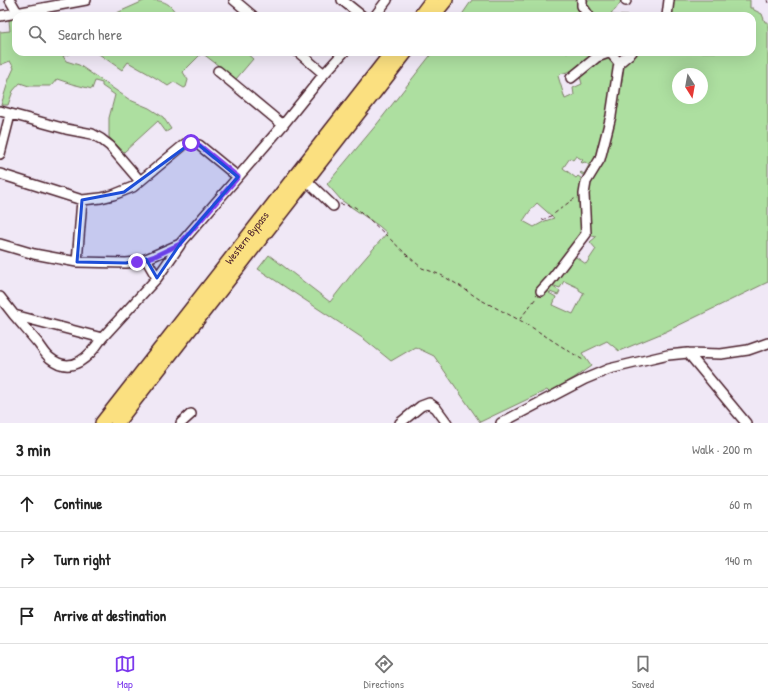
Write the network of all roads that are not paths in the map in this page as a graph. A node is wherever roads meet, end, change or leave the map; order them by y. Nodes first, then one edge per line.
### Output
1 (10, 0) edge
2 (86, 0) edge
3 (234, 0) edge
4 (342, 0) edge
5 (387, 0) edge
6 (432, 0) edge
7 (446, 0) edge
8 (582, 0) edge
9 (669, 0) edge
10 (17, 12) edge
11 (33, 12) edge
12 (249, 12) edge
13 (357, 12) edge
14 (378, 12) edge
15 (423, 12) edge
16 (436, 12) edge
17 (586, 12) edge
18 (668, 12) edge
19 (12, 13) edge
20 (0, 16) edge
21 (303, 56) edge
22 (340, 56) edge
23 (389, 56) edge
24 (403, 56) edge
25 (600, 56) edge
26 (613, 56) edge
27 (627, 56) edge
28 (618, 63) junction
29 (218, 71) dead end
30 (324, 74) junction
31 (571, 78) dead end
32 (0, 111) edge
33 (10, 115) junction
34 (283, 125) junction
35 (0, 154) edge
36 (0, 174) edge
37 (238, 177) junction
38 (306, 180) junction
39 (140, 181) junction
40 (82, 200) junction
41 (333, 206) road end
42 (0, 244) edge
43 (180, 244) junction
44 (146, 259) junction
45 (77, 262) junction
46 (157, 278) junction
47 (541, 290) road end
48 (0, 297) edge
49 (14, 315) junction
50 (102, 338) junction
51 (768, 343) edge
52 (688, 353) junction
53 (191, 414) dead end
54 (123, 421) edge
55 (105, 422) edge
56 (181, 423) edge
57 (400, 423) edge
58 (447, 423) edge
59 (501, 423) edge
60 (746, 423) edge

1 - 10 street
2 - 11 street
3 - 12 street
4 - 13 street
5 - 14 street
6 - 15 highway
7 - 16 highway
8 - 17 street
9 - 18 street
19 - 20 street
21 - 30 street
22 - 30 street
23 - 55 highway, Western Bypass
24 - 38 highway, Western Bypass
25 - 31 street
26 - 28 street
27 - 28 street
28 - 47 street
29 - 34 street
30 - 34 street
32 - 33 street
33 - 35 street
33 - 39 street
34 - 37 street
36 - 40 street
37 - 39 street
37 - 43 street
38 - 41 street
38 - 54 highway, Western Bypass
39 - 40 street
40 - 45 street
42 - 45 street
43 - 44 street
43 - 46 street
44 - 45 street
44 - 46 street
46 - 50 street
48 - 49 street
49 - 50 street
49 - 50 street
51 - 52 street
52 - 59 street
52 - 60 street
53 - 56 street
57 - 58 street

